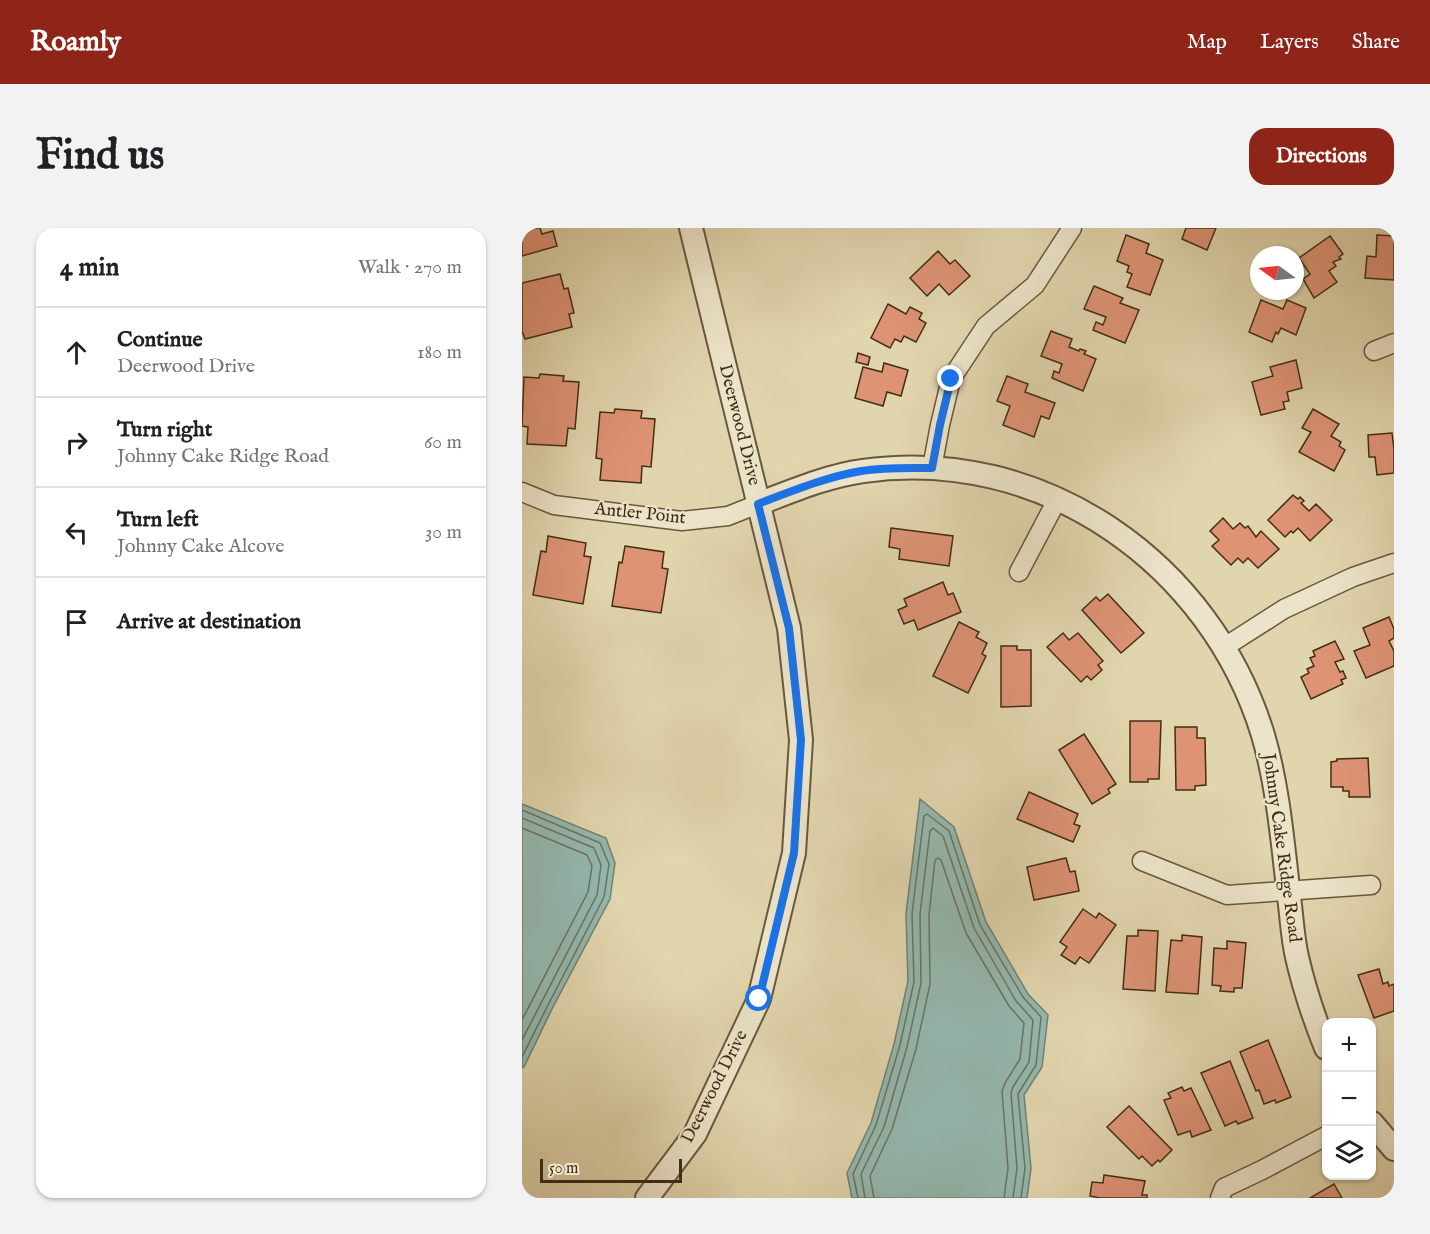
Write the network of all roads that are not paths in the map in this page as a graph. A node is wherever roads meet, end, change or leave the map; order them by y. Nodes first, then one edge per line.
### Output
1 (691, 228) edge
2 (1072, 228) edge
3 (1394, 343) edge
4 (1374, 351) dead end
5 (932, 468) junction
6 (522, 492) edge
7 (1058, 498) junction
8 (758, 504) junction
9 (1394, 563) edge
10 (1019, 572) dead end
11 (1223, 648) junction
12 (1142, 861) dead end
13 (1371, 885) dead end
14 (1288, 891) junction
15 (1322, 1039) edge
16 (1374, 1126) edge
17 (1322, 1138) edge
18 (1394, 1149) edge
19 (647, 1198) edge
20 (1220, 1198) edge

1 - 8 street, Deerwood Drive
2 - 5 street
3 - 4 street
5 - 7 street, Johnny Cake Ridge Road
5 - 8 street, Johnny Cake Ridge Road
6 - 8 street, Antler Point
7 - 10 street
7 - 11 street, Johnny Cake Ridge Road
8 - 19 street, Deerwood Drive
9 - 11 street
11 - 14 street, Johnny Cake Ridge Road
12 - 14 street
13 - 14 street
14 - 15 street, Johnny Cake Ridge Road
16 - 18 street
17 - 20 street

